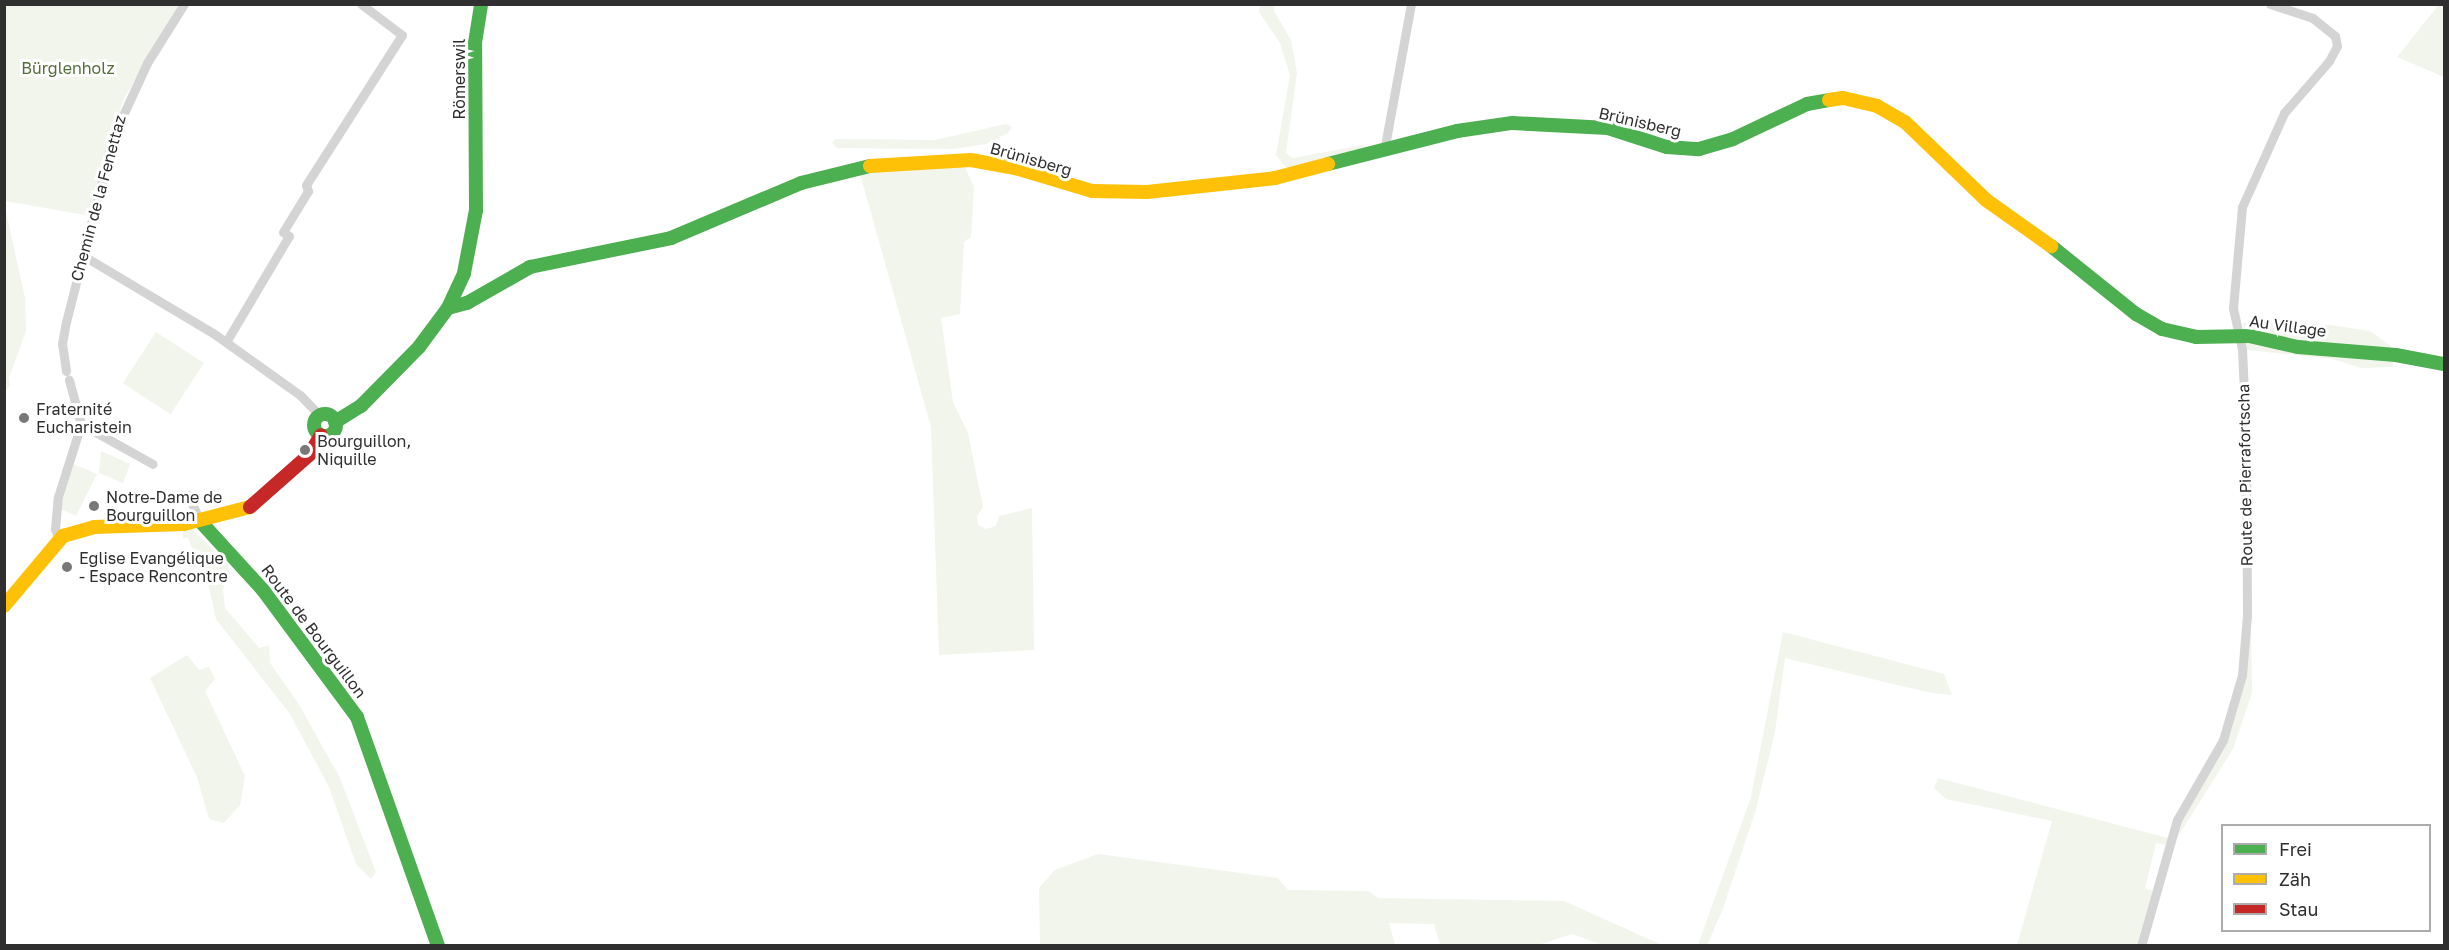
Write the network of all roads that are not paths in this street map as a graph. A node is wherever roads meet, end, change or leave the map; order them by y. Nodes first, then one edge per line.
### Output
1 (184, 4) edge
2 (361, 4) edge
3 (481, 4) edge
4 (1411, 4) edge
5 (2270, 4) edge
6 (1384, 151) junction
7 (82, 255) junction
8 (448, 308) junction
9 (2144, 320) joint
10 (2239, 336) junction
11 (226, 342) junction
12 (2445, 364) edge
13 (320, 416) junction
14 (335, 422) junction
15 (81, 424) junction
16 (321, 435) junction
17 (153, 464) dead end
18 (188, 495) dead end
19 (200, 521) junction
20 (59, 540) junction
21 (4, 606) edge
22 (438, 945) edge
23 (2141, 945) edge

1 - 7 street, Chemin de la Fenettaz
2 - 11 street
3 - 8 street, Römerswil
4 - 6 street
5 - 10 street, Route de Pierrafortscha
6 - 8 street, Brünisberg
6 - 9 street, Brünisberg
7 - 11 street
7 - 15 street, Chemin de la Fenettaz
8 - 14 street, Römerswil
9 - 10 street, Au Village
10 - 12 street, Au Village
10 - 23 street, Route de Pierrafortscha
11 - 13 street
13 - 14 street
13 - 16 street
14 - 16 street
15 - 17 street
15 - 20 street
16 - 19 street
18 - 19 street
19 - 20 street
19 - 22 street, Route de Bourguillon
20 - 21 street

